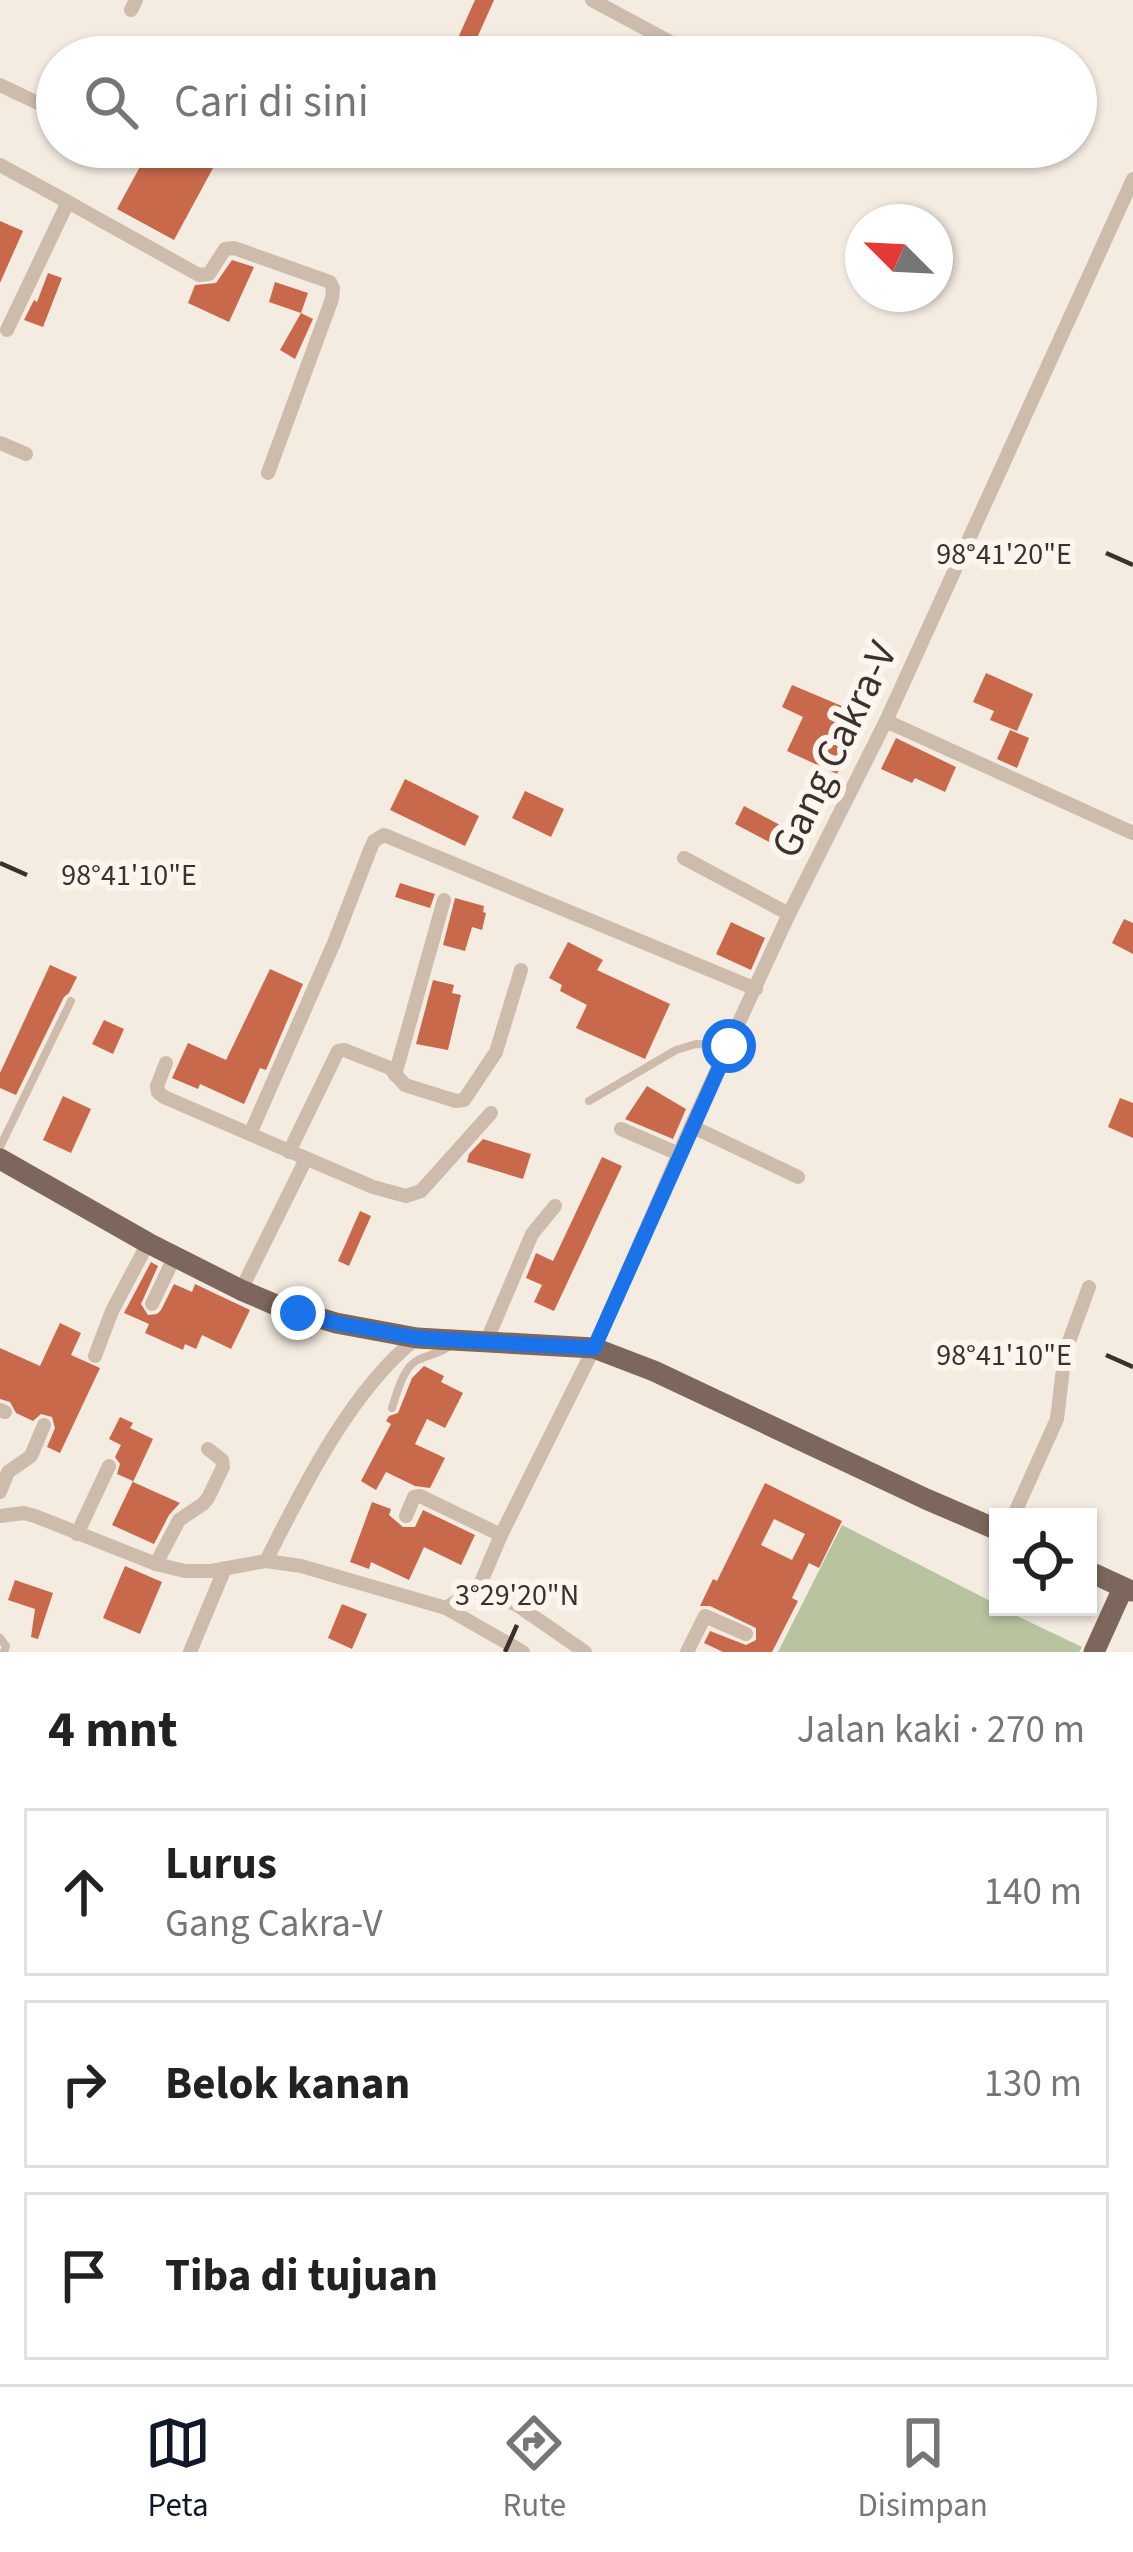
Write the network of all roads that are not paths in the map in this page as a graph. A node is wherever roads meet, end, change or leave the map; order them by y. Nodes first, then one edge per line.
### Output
1 (592, 0) edge
2 (659, 36) edge
3 (0, 85) edge
4 (36, 102) edge
5 (0, 164) edge
6 (1133, 179) edge
7 (68, 202) junction
8 (7, 330) dead end
9 (0, 443) edge
10 (26, 454) dead end
11 (268, 473) dead end
12 (886, 721) junction
13 (1133, 833) edge
14 (684, 858) dead end
15 (444, 900) dead end
16 (789, 914) junction
17 (521, 970) dead end
18 (756, 989) junction
19 (71, 1001) dead end
20 (729, 1046) junction
21 (166, 1063) dead end
22 (395, 1075) junction
23 (589, 1101) dead end
24 (490, 1113) dead end
25 (692, 1126) junction
26 (621, 1130) dead end
27 (250, 1134) junction
28 (0, 1147) edge
29 (289, 1152) junction
30 (679, 1154) junction
31 (0, 1160) edge
32 (306, 1160) junction
33 (798, 1177) dead end
34 (555, 1206) dead end
35 (148, 1243) junction
36 (175, 1256) junction
37 (1089, 1287) dead end
38 (241, 1290) junction
39 (152, 1304) dead end
40 (417, 1338) junction
41 (487, 1340) junction
42 (453, 1341) junction
43 (594, 1348) junction
44 (95, 1356) dead end
45 (392, 1408) dead end
46 (44, 1425) dead end
47 (208, 1449) dead end
48 (109, 1466) dead end
49 (0, 1492) edge
50 (1017, 1508) edge
51 (0, 1516) edge
52 (406, 1516) dead end
53 (989, 1526) edge
54 (77, 1534) junction
55 (501, 1535) junction
56 (266, 1561) junction
57 (156, 1564) junction
58 (225, 1568) junction
59 (1097, 1575) edge
60 (479, 1587) junction
61 (1128, 1589) edge
62 (446, 1608) junction
63 (746, 1634) dead end
64 (0, 1638) edge
65 (565, 1647) edge
66 (4, 1652) edge
67 (190, 1652) edge
68 (523, 1652) edge
69 (585, 1652) edge
70 (687, 1652) edge
71 (1094, 1652) edge

1 - 2 street
3 - 4 street
5 - 7 street
6 - 12 street, Gang Cakra-V
7 - 8 street
7 - 11 street
9 - 10 street
12 - 13 street
12 - 16 street, Gang Cakra-V
14 - 16 street
15 - 22 street
16 - 18 street, Gang Cakra-V
17 - 22 street
18 - 20 street, Gang Cakra-V
18 - 27 street
19 - 28 lane
20 - 23 lane
20 - 25 street, Gang Cakra-V
21 - 27 street
22 - 29 street
24 - 32 street
25 - 30 street, Gang Cakra-V
25 - 33 street
26 - 30 street
27 - 29 street
29 - 32 street
30 - 43 street, Gang Cakra-V
31 - 35 main road
32 - 38 street
34 - 41 street
35 - 36 main road
35 - 44 street
36 - 38 main road
36 - 39 street
37 - 50 street
38 - 40 main road
40 - 42 main road
40 - 56 street
41 - 42 main road
41 - 43 main road
42 - 45 lane
43 - 53 main road
43 - 55 street, Gang Cakra-V
46 - 49 street
47 - 57 street
48 - 54 street
51 - 54 street
52 - 55 street
54 - 57 street
55 - 60 street, Gang Cakra-V
56 - 58 street
56 - 62 street
57 - 58 street
58 - 67 street
59 - 61 main road
60 - 62 street
60 - 65 street
61 - 71 main road
62 - 68 street
63 - 70 street
64 - 66 lane
65 - 69 street

